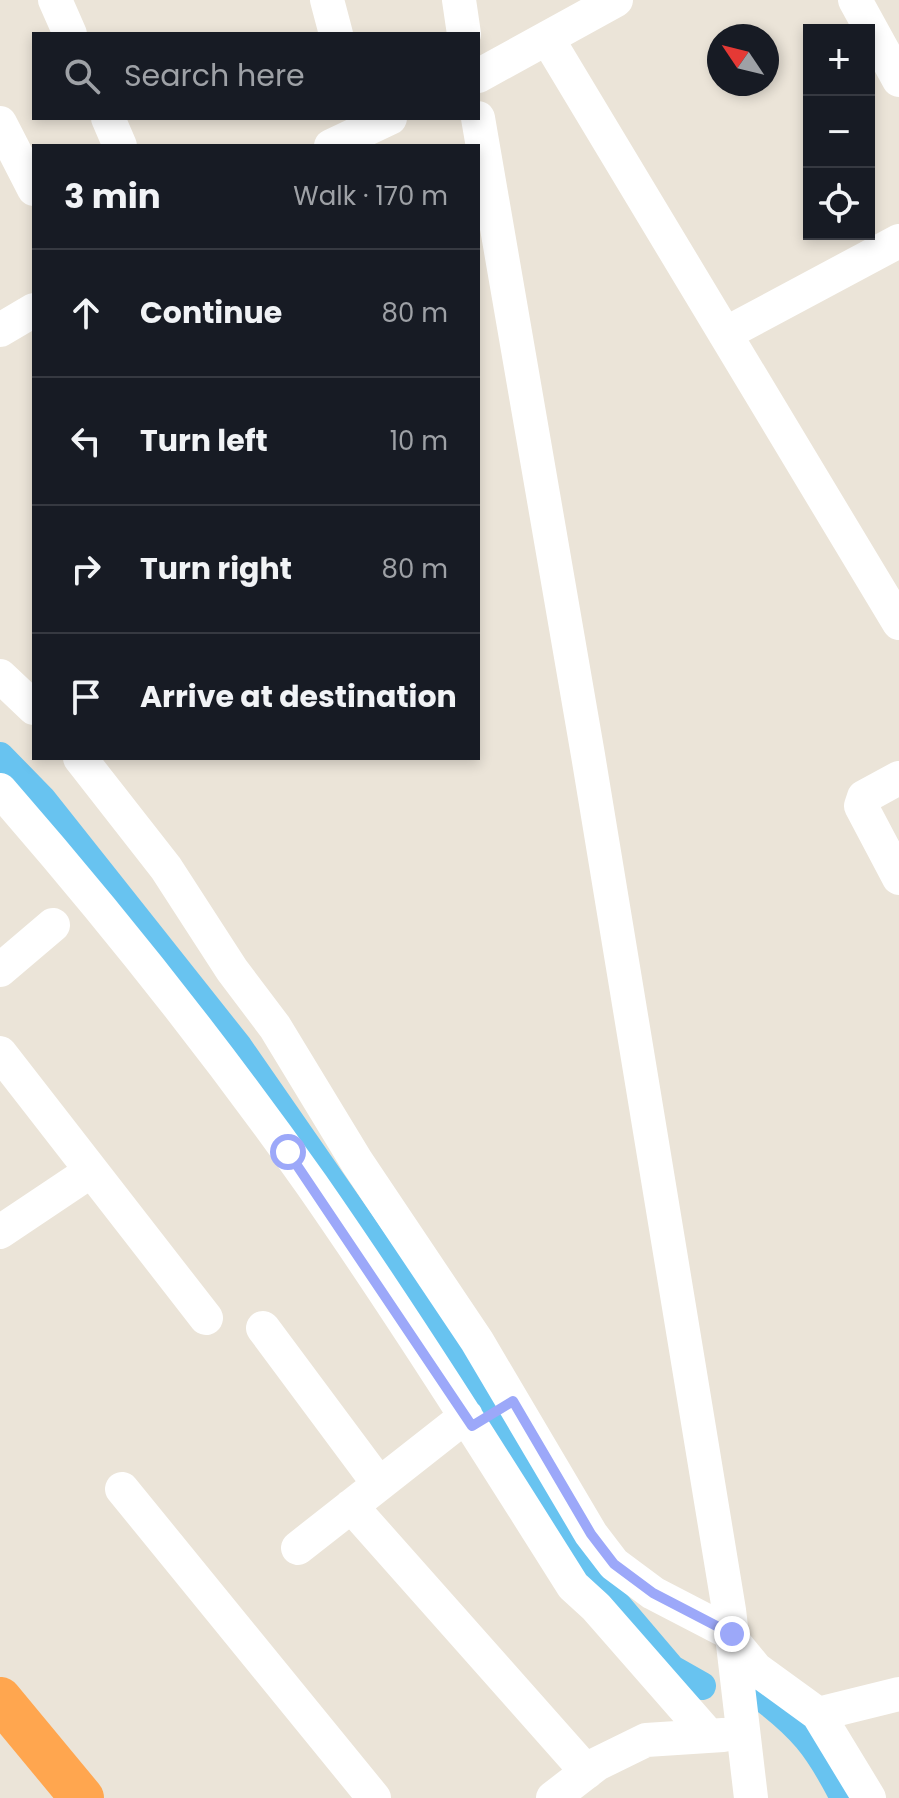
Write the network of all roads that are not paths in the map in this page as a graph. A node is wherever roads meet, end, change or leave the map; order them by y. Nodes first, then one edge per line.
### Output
1 (55, 0) edge
2 (327, 0) edge
3 (459, 0) edge
4 (616, 0) edge
5 (855, 0) edge
6 (69, 32) edge
7 (335, 32) edge
8 (464, 32) edge
9 (547, 38) junction
10 (480, 75) edge
11 (899, 80) edge
12 (109, 120) edge
13 (478, 120) edge
14 (370, 122) edge
15 (0, 123) edge
16 (119, 144) edge
17 (334, 144) edge
18 (32, 185) edge
19 (899, 241) edge
20 (32, 311) edge
21 (0, 330) edge
22 (725, 334) junction
23 (899, 623) edge
24 (14, 676) edge
25 (32, 705) edge
26 (90, 760) edge
27 (899, 778) edge
28 (0, 790) edge
29 (899, 878) edge
30 (53, 925) dead end
31 (0, 970) edge
32 (0, 1053) edge
33 (307, 1137) junction
34 (91, 1171) junction
35 (0, 1232) edge
36 (206, 1318) dead end
37 (263, 1328) dead end
38 (487, 1414) junction
39 (379, 1484) junction
40 (122, 1489) dead end
41 (351, 1506) junction
42 (298, 1548) dead end
43 (732, 1638) junction
44 (899, 1694) edge
45 (0, 1699) edge
46 (818, 1714) junction
47 (744, 1734) junction
48 (709, 1736) junction
49 (587, 1772) junction
50 (82, 1798) edge
51 (374, 1798) edge
52 (553, 1798) edge
53 (751, 1798) edge
54 (869, 1798) edge

1 - 6 street
2 - 7 street
3 - 8 street
4 - 9 street
5 - 11 street
9 - 10 street
9 - 22 street
12 - 16 street
13 - 43 street
14 - 17 street
15 - 18 street
19 - 22 street
20 - 21 street
22 - 23 street
24 - 25 street
26 - 33 street
27 - 29 street
28 - 33 street
30 - 31 street
32 - 34 street
33 - 38 street
33 - 38 street
34 - 35 street
34 - 36 street
37 - 39 street
38 - 39 street
38 - 43 street
38 - 48 street
39 - 41 street
40 - 51 street
41 - 42 street
41 - 49 street
43 - 46 street
43 - 47 street
44 - 46 street
45 - 50 highway
46 - 54 street
47 - 48 street
47 - 53 street
48 - 49 street
49 - 52 street

